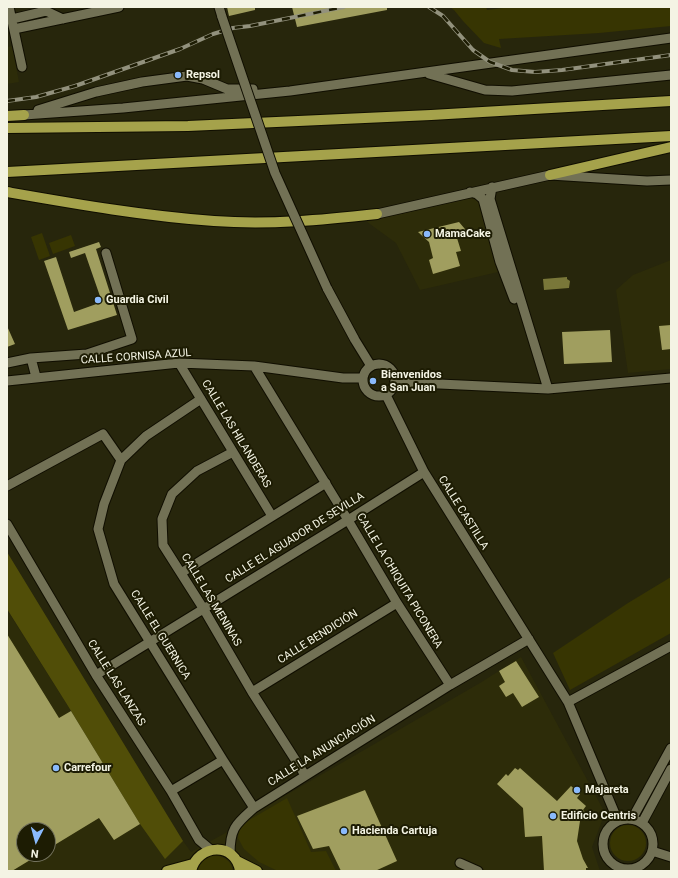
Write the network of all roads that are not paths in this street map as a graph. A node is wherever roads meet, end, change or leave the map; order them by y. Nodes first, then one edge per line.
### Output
1 (9, 7) edge
2 (119, 7) edge
3 (221, 10) edge
4 (12, 19) junction
5 (63, 19) junction
6 (14, 29) junction
7 (670, 38) edge
8 (22, 67) dead end
9 (424, 73) junction
10 (671, 75) edge
11 (312, 88) junction
12 (671, 101) edge
13 (24, 115) junction
14 (7, 116) edge
15 (7, 128) edge
16 (671, 136) edge
17 (671, 147) edge
18 (7, 172) edge
19 (550, 175) junction
20 (671, 180) edge
21 (492, 187) junction
22 (7, 192) edge
23 (470, 192) junction
24 (377, 214) joint
25 (106, 253) dead end
26 (530, 330) junction
27 (31, 358) junction
28 (7, 363) edge
29 (179, 364) junction
30 (254, 366) junction
31 (371, 366) junction
32 (36, 377) junction
33 (363, 378) junction
34 (671, 378) edge
35 (7, 381) edge
36 (396, 382) junction
37 (548, 389) junction
38 (386, 395) junction
39 (201, 399) junction
40 (233, 452) junction
41 (121, 460) junction
42 (424, 472) junction
43 (326, 483) junction
44 (7, 486) edge
45 (272, 516) junction
46 (348, 520) junction
47 (7, 524) edge
48 (180, 573) junction
49 (397, 603) junction
50 (203, 608) junction
51 (529, 639) junction
52 (149, 641) junction
53 (671, 646) edge
54 (96, 675) junction
55 (450, 685) junction
56 (252, 692) junction
57 (568, 702) junction
58 (671, 748) edge
59 (223, 760) junction
60 (671, 770) edge
61 (305, 775) junction
62 (171, 791) junction
63 (254, 808) junction
64 (632, 819) junction
65 (618, 821) junction
66 (642, 823) junction
67 (211, 850) junction
68 (652, 852) junction
69 (671, 857) edge
70 (236, 862) edge
71 (460, 863) dead end
72 (610, 866) edge
73 (192, 868) edge
74 (629, 870) edge
75 (167, 871) edge
76 (257, 871) edge
77 (478, 871) edge

1 - 4 street
2 - 5 street
3 - 31 street, bridge
4 - 5 street
4 - 6 street
5 - 6 street
6 - 8 street
7 - 9 street
9 - 10 street
9 - 11 street
11 - 13 street
11 - 13 street
12 - 15 main road
13 - 14 main road
16 - 18 main road
17 - 19 main road
19 - 20 street
19 - 21 street
21 - 23 street
21 - 26 street
22 - 24 main road
23 - 24 street
23 - 26 street
25 - 27 street
26 - 37 street
27 - 28 street
27 - 32 street
29 - 30 street, CALLE CORNISA AZUL
29 - 32 street, CALLE CORNISA AZUL
29 - 39 street, CALLE LAS HILANDERAS
30 - 33 street, CALLE CORNISA AZUL
30 - 43 street, CALLE LA CHIQUITA PICONERA
31 - 33 street
31 - 36 street
32 - 35 street, CALLE CORNISA AZUL
33 - 38 street
34 - 37 street
36 - 37 street
36 - 38 street
38 - 42 street, CALLE CASTILLA
39 - 40 street, CALLE LAS HILANDERAS
39 - 41 street
40 - 45 street, CALLE LAS HILANDERAS
40 - 48 street, CALLE LAS MENINAS
41 - 44 street
41 - 52 street, CALLE EL GUERNICA
42 - 46 street, CALLE EL AGUADOR DE SEVILLA
42 - 51 street, CALLE CASTILLA
43 - 45 street
43 - 46 street, CALLE LA CHIQUITA PICONERA
45 - 48 street
46 - 49 street, CALLE LA CHIQUITA PICONERA
46 - 50 street, CALLE EL AGUADOR DE SEVILLA
47 - 54 street, CALLE LAS LANZAS
48 - 50 street, CALLE LAS MENINAS
49 - 55 street, CALLE LA CHIQUITA PICONERA
49 - 56 street, CALLE BENDICIÓN
50 - 52 street, CALLE EL AGUADOR DE SEVILLA
50 - 56 street, CALLE LAS MENINAS
51 - 55 street, CALLE LA ANUNCIACIÓN
51 - 57 street, CALLE CASTILLA
52 - 54 street, CALLE EL AGUADOR DE SEVILLA
52 - 59 street, CALLE EL GUERNICA
53 - 57 street
54 - 62 street, CALLE LAS LANZAS
55 - 61 street, CALLE LA ANUNCIACIÓN
56 - 61 street, CALLE LAS MENINAS
57 - 65 street, CALLE CASTILLA
58 - 64 street
59 - 62 street
59 - 63 street, CALLE EL GUERNICA
60 - 66 street
61 - 63 street, CALLE LA ANUNCIACIÓN
62 - 67 street, CALLE LAS LANZAS
63 - 70 street, CALLE LA ANUNCIACIÓN
64 - 65 street
64 - 66 street
65 - 72 street
66 - 68 street
67 - 70 main road
67 - 73 main road
68 - 69 street
68 - 74 street
70 - 76 main road
71 - 77 street
72 - 74 street
73 - 75 main road

